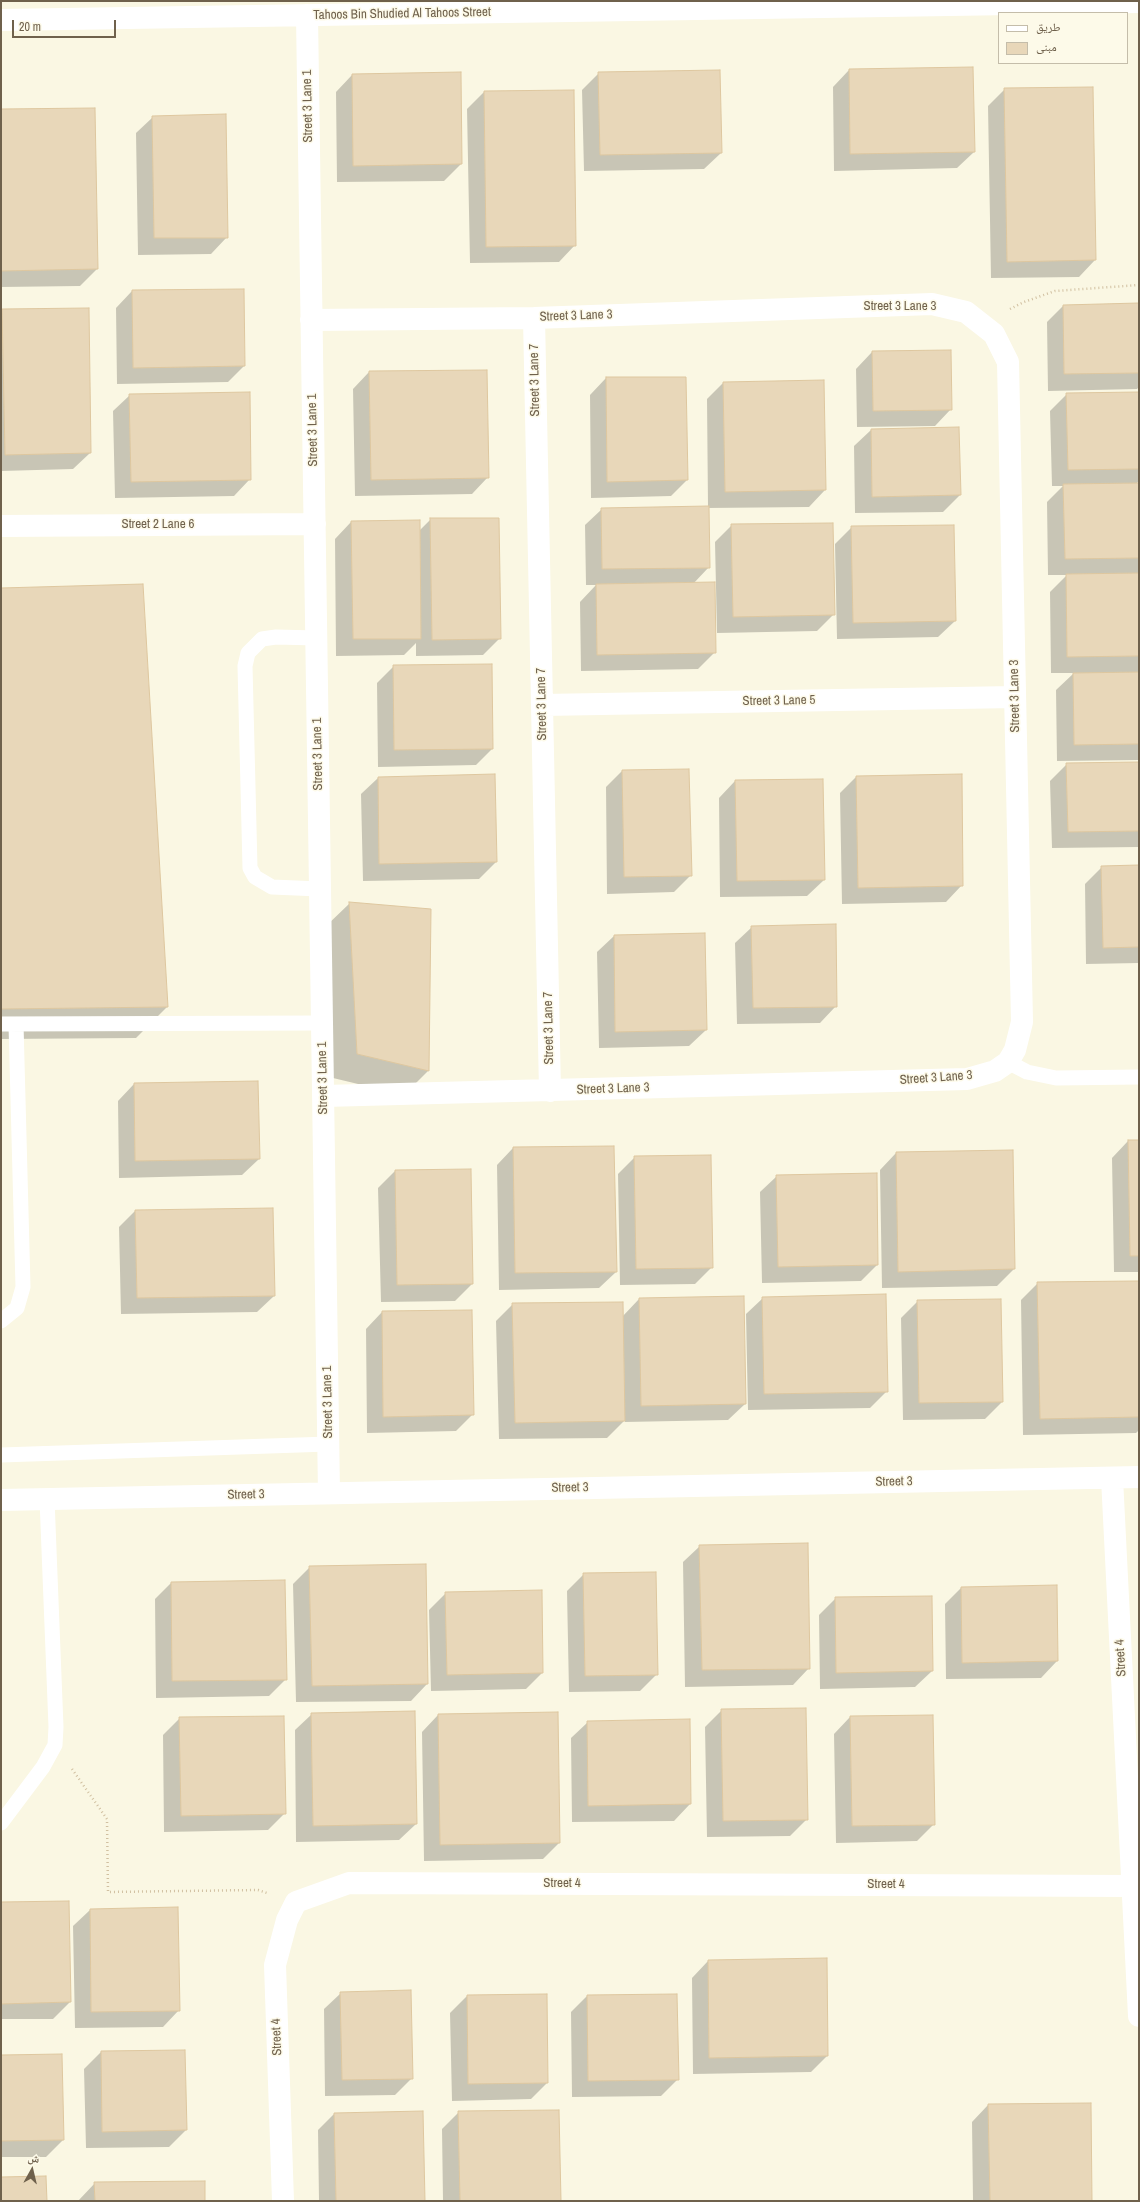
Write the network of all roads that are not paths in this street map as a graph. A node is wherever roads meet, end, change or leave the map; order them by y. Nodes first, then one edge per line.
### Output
1 (1079, 2) edge
2 (1139, 2) edge
3 (307, 15) junction
4 (1, 20) edge
5 (534, 318) junction
6 (311, 320) junction
7 (315, 524) junction
8 (1, 526) edge
9 (317, 638) junction
10 (1015, 697) junction
11 (542, 705) junction
12 (320, 889) junction
13 (322, 1023) junction
14 (8, 1024) edge
15 (1008, 1062) junction
16 (1139, 1077) edge
17 (550, 1091) junction
18 (324, 1096) junction
19 (1, 1321) edge
20 (329, 1444) junction
21 (1, 1455) edge
22 (1139, 1477) edge
23 (1112, 1478) junction
24 (329, 1493) junction
25 (47, 1499) junction
26 (1, 1500) edge
27 (1, 1822) edge
28 (1134, 1886) junction
29 (1139, 2016) edge
30 (283, 2201) edge

1 - 2 street, Tahoos Bin Shudied Al Tahoos Street
1 - 3 street, Tahoos Bin Shudied Al Tahoos Street
3 - 4 street, Tahoos Bin Shudied Al Tahoos Street
3 - 6 street, Street 3 Lane 1
5 - 6 street, Street 3 Lane 3
5 - 10 street, Street 3 Lane 3
5 - 11 street, Street 3 Lane 7
6 - 7 street, Street 3 Lane 1
7 - 8 street, Street 2 Lane 6
7 - 9 street, Street 3 Lane 1
9 - 12 street, Street 3 Lane 1
9 - 12 lane
10 - 11 street, Street 3 Lane 5
10 - 15 street, Street 3 Lane 3
11 - 17 street, Street 3 Lane 7
12 - 13 street, Street 3 Lane 1
13 - 14 lane
13 - 18 street, Street 3 Lane 1
14 - 19 lane
15 - 16 lane
15 - 17 street, Street 3 Lane 3
17 - 18 street, Street 3 Lane 3
18 - 20 street, Street 3 Lane 1
20 - 21 lane
20 - 24 street, Street 3 Lane 1
22 - 23 street, Street 3
23 - 24 street, Street 3
23 - 28 street, Street 4
24 - 25 street, Street 3
25 - 26 street, Street 3
25 - 27 lane
28 - 29 street, Street 4
28 - 30 street, Street 4

